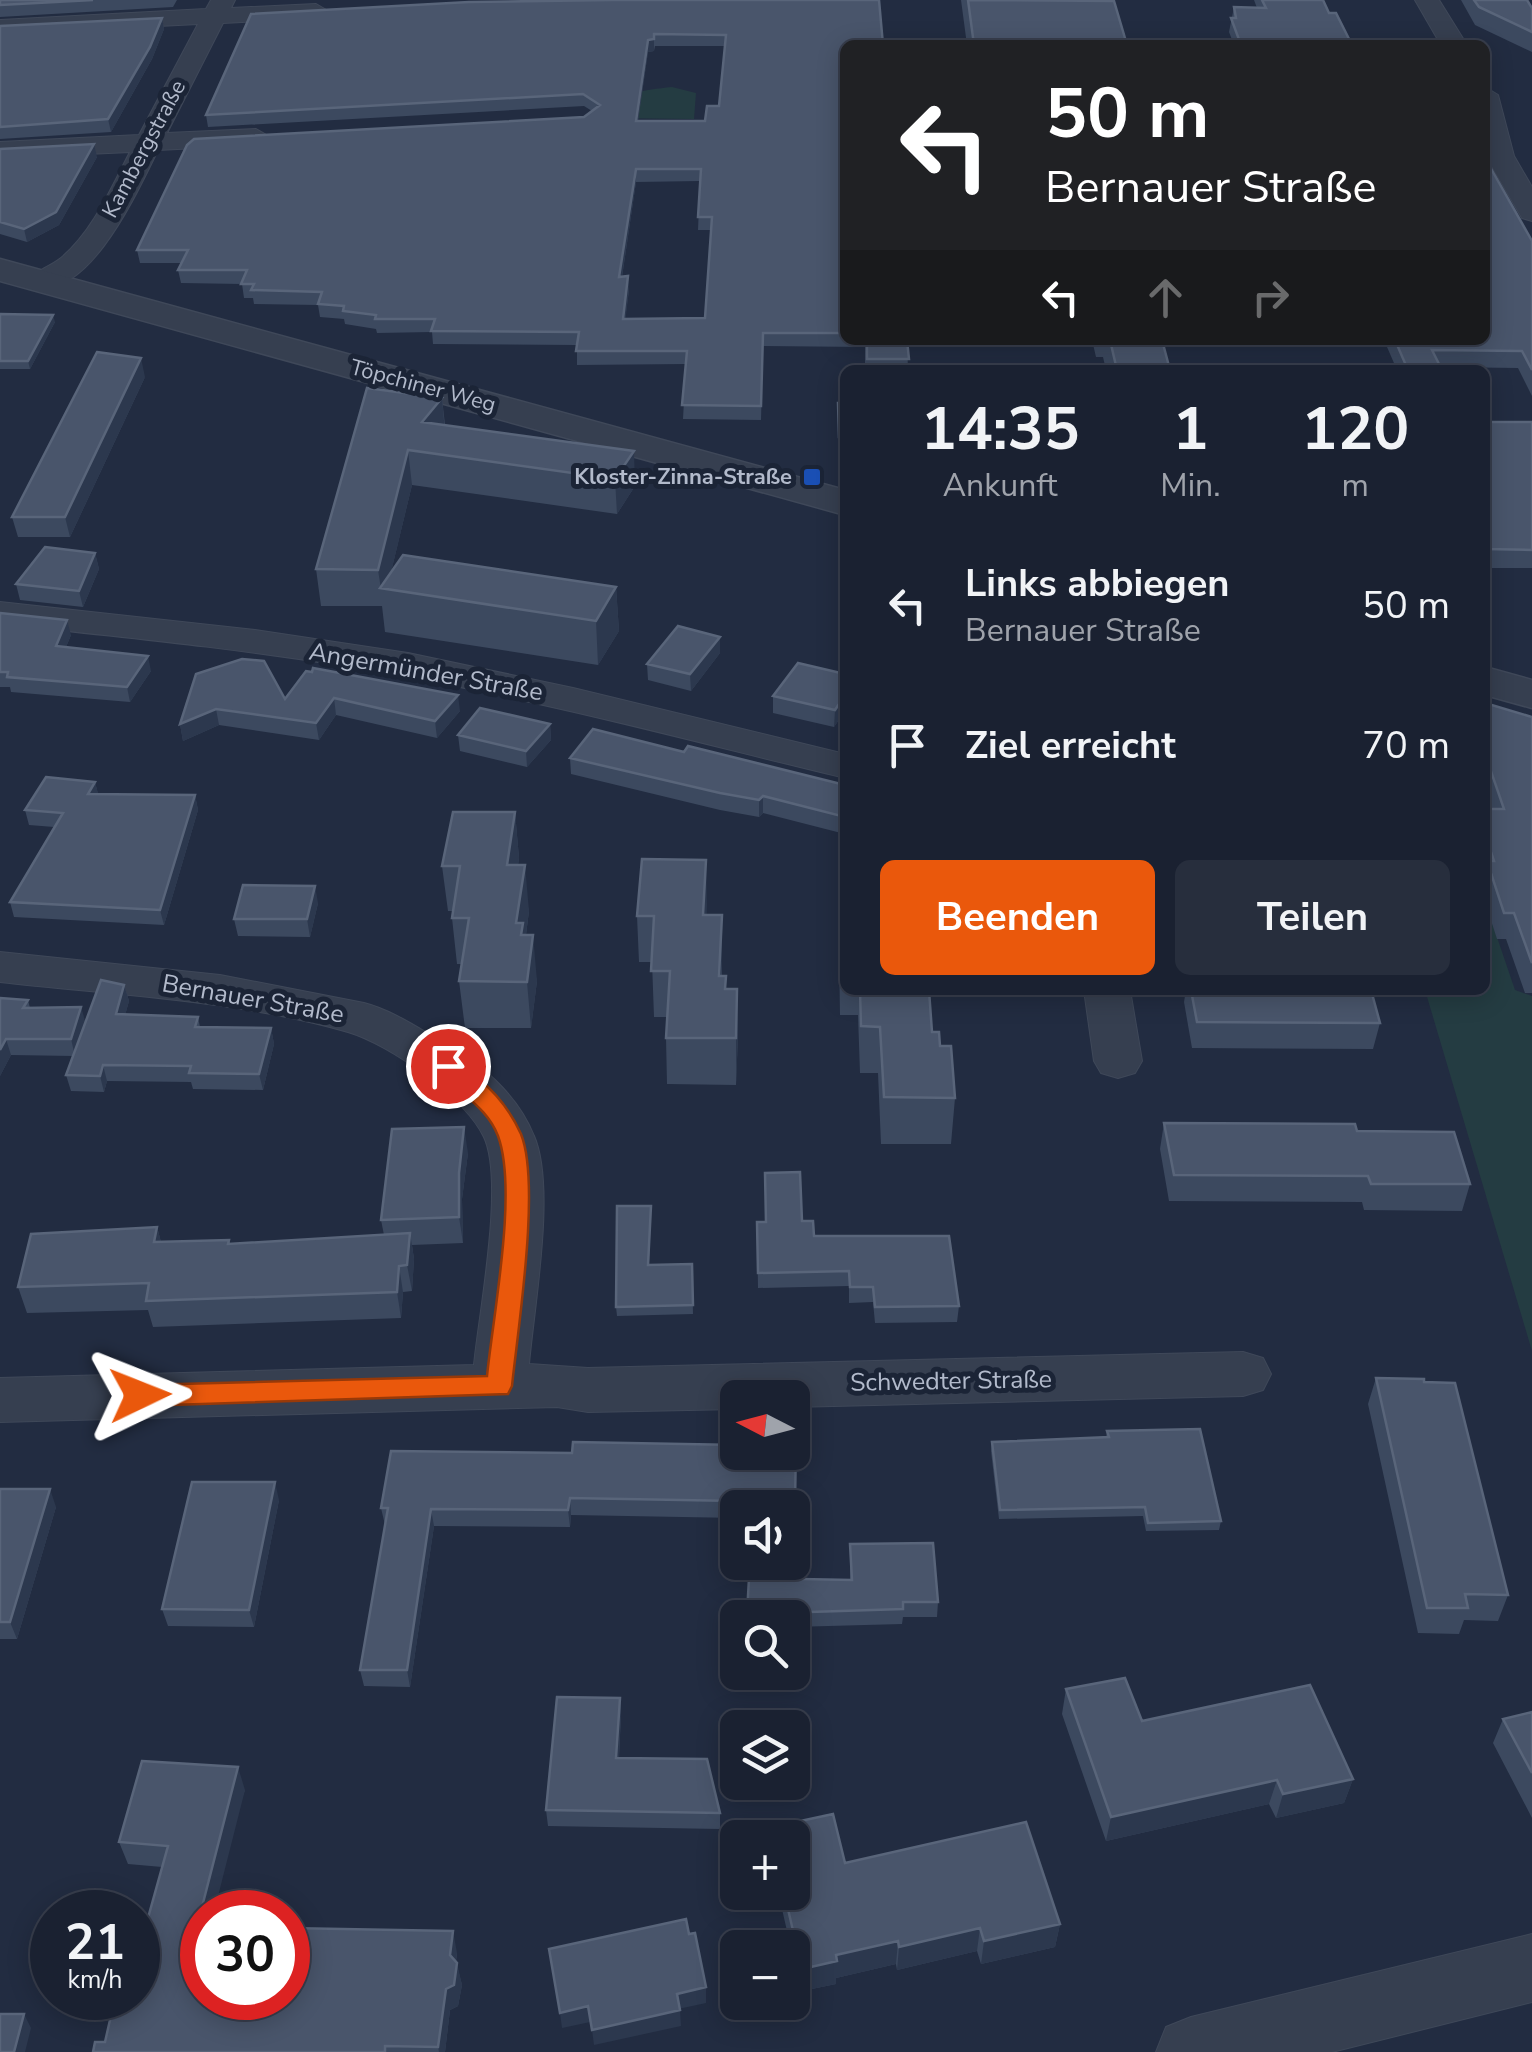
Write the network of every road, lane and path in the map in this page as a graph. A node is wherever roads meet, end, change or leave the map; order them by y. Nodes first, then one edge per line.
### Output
1 (1427, 0) edge
2 (219, 8) edge
3 (349, 9) edge
4 (0, 26) edge
5 (1451, 40) edge
6 (1490, 115) edge
7 (287, 135) edge
8 (148, 143) junction
9 (0, 150) edge
10 (1532, 212) edge
11 (0, 270) edge
12 (44, 282) junction
13 (840, 503) edge
14 (0, 613) edge
15 (1490, 682) edge
16 (1532, 694) edge
17 (840, 765) edge
18 (0, 967) edge
19 (1108, 995) edge
20 (1118, 1061) dead end
21 (1243, 1374) dead end
22 (499, 1386) junction
23 (0, 1400) edge
24 (1532, 1968) edge
25 (1191, 2052) edge

1 - 5 street
2 - 3 street
2 - 4 street
2 - 8 street, Kambergstraße
6 - 10 street
7 - 8 street
8 - 9 street
8 - 12 street, Kambergstraße
11 - 12 street, Töpchiner Weg
12 - 13 street, Töpchiner Weg
14 - 17 street, Angermünder Straße
15 - 16 street
18 - 22 street, Bernauer Straße
19 - 20 street
21 - 22 street, Schwedter Straße
22 - 23 street, Schwedter Straße
24 - 25 street

